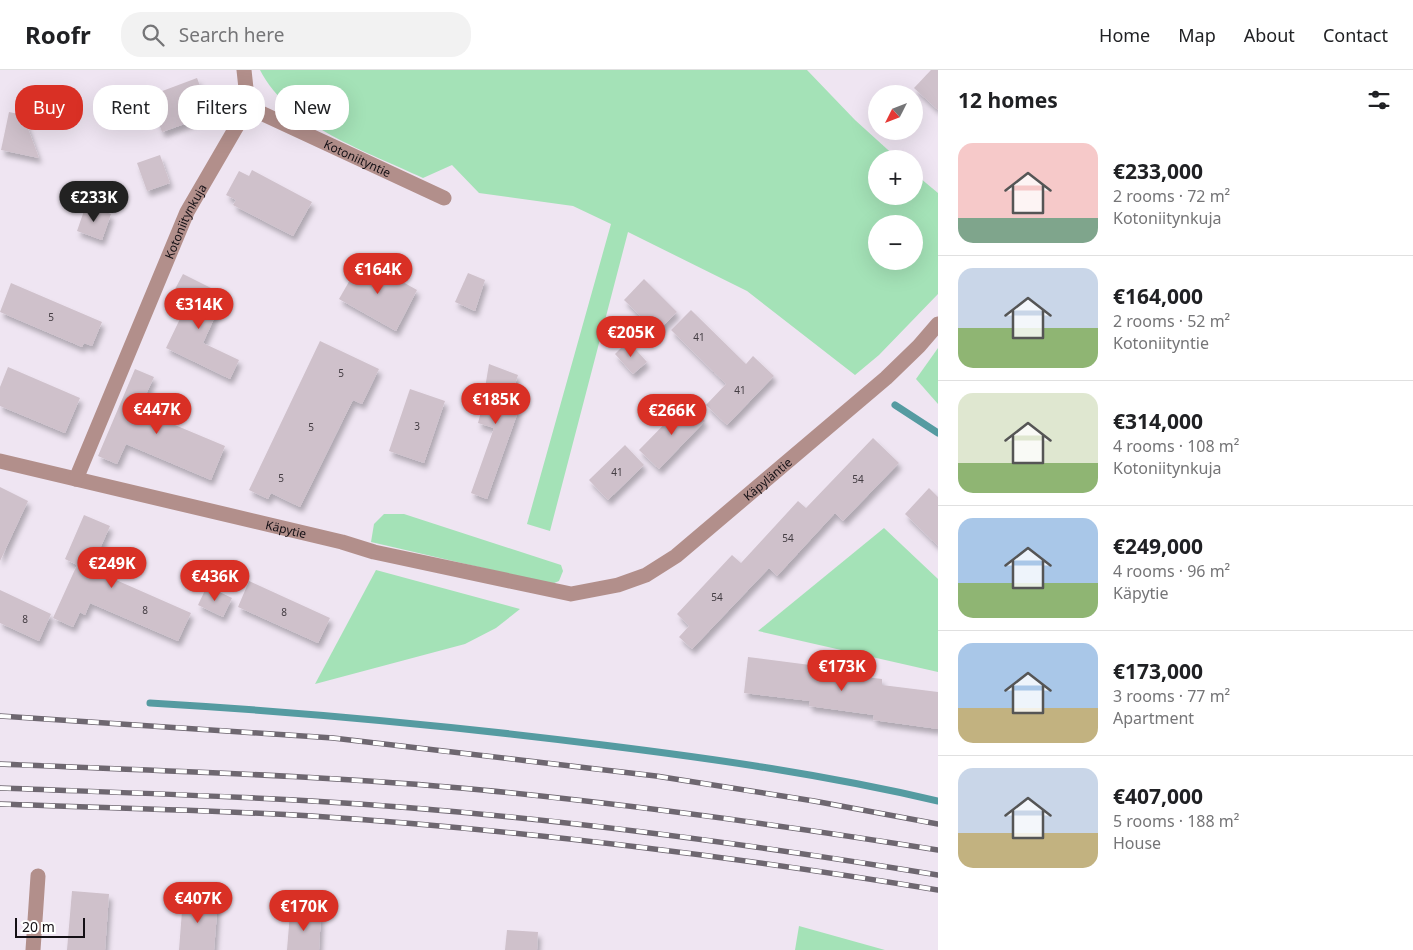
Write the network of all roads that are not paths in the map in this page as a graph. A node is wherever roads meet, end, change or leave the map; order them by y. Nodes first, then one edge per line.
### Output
1 (244, 70) edge
2 (246, 85) edge
3 (265, 115) edge
4 (235, 130) edge
5 (444, 198) dead end
6 (938, 324) edge
7 (0, 461) edge
8 (76, 480) junction
9 (571, 594) joint
10 (38, 876) dead end
11 (33, 950) edge

1 - 2 street
3 - 5 street, Kotoniityntie
4 - 8 street, Kotoniitynkuja
6 - 9 street, Käpyläntie
7 - 8 street, Käpytie
8 - 9 street, Käpytie
10 - 11 street

